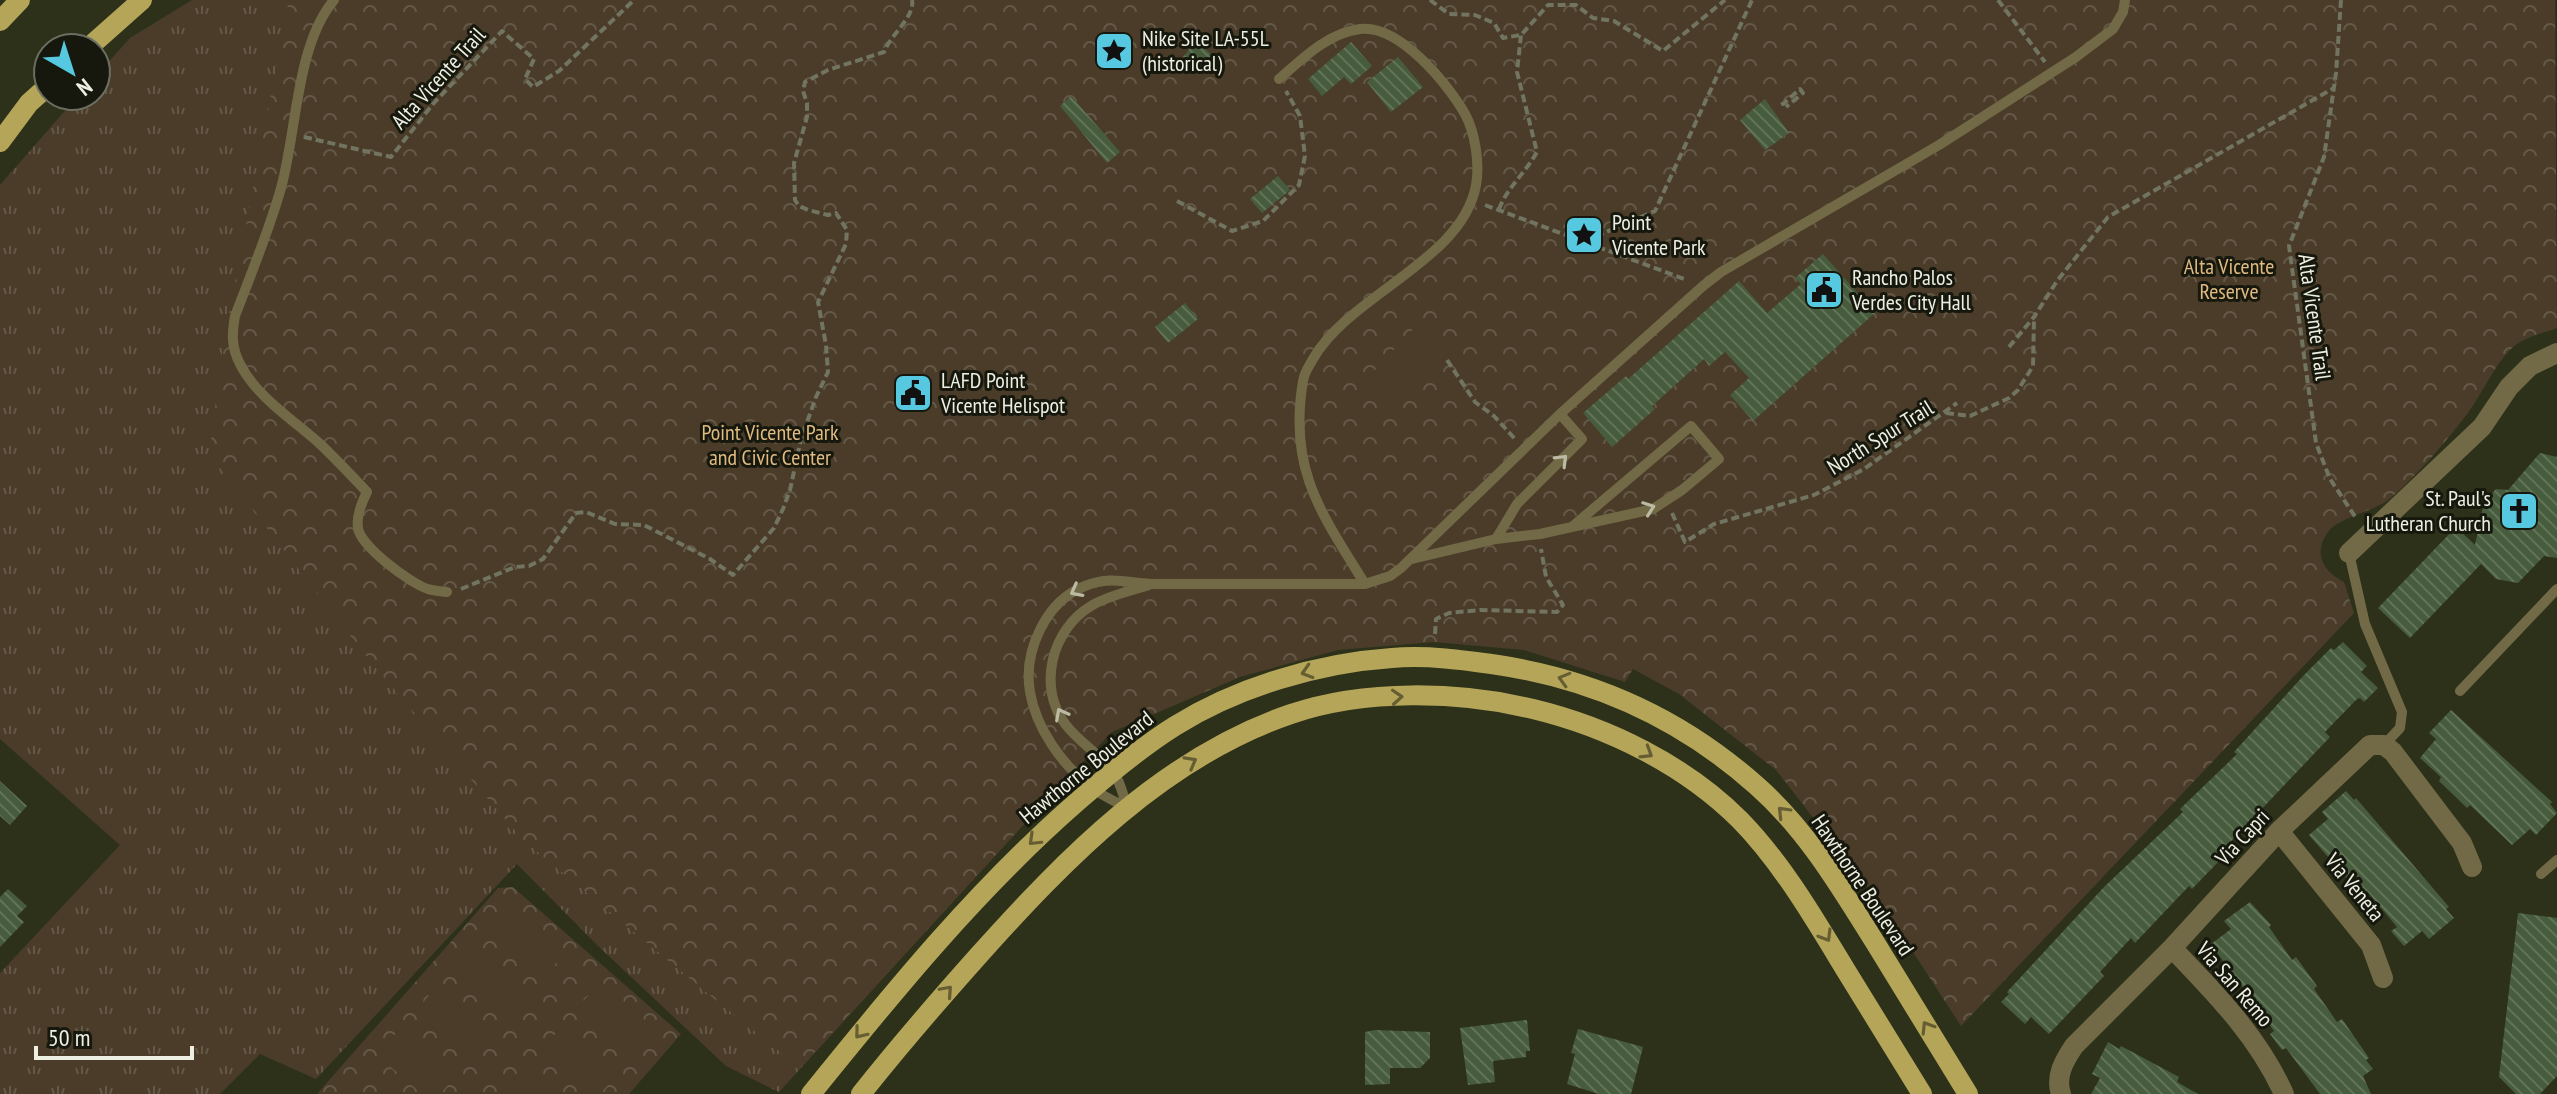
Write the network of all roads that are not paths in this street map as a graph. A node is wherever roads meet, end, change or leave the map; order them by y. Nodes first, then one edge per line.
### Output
1 (20, 0) edge
2 (142, 0) edge
3 (334, 0) edge
4 (2125, 0) edge
5 (0, 21) edge
6 (106, 32) edge
7 (1279, 79) road end
8 (32, 100) edge
9 (0, 142) edge
10 (2557, 353) edge
11 (1560, 414) junction
12 (1573, 526) junction
13 (1496, 539) junction
14 (2349, 553) joint
15 (1410, 559) junction
16 (1151, 584) junction
17 (1365, 584) junction
18 (2557, 589) edge
19 (447, 592) road end
20 (2460, 691) dead end
21 (2384, 745) junction
22 (1113, 771) junction
23 (1092, 789) junction
24 (1128, 809) junction
25 (2279, 831) junction
26 (2557, 860) edge
27 (2472, 867) dead end
28 (2541, 874) dead end
29 (2172, 948) junction
30 (2383, 978) dead end
31 (811, 1094) edge
32 (861, 1094) edge
33 (1922, 1094) edge
34 (1968, 1094) edge
35 (2061, 1094) edge
36 (2284, 1094) edge

1 - 5 main road
2 - 6 main road
3 - 19 lane
4 - 11 lane
7 - 17 lane
8 - 9 main road
10 - 14 street
13 -> 11 lane
11 - 15 lane
12 -> 12 lane
12 - 13 lane
13 - 15 lane
14 - 21 lane
15 - 17 lane
16 - 17 lane
22 -> 16 lane
16 -> 23 lane
18 - 20 lane
21 - 25 street, Via Capri
21 - 27 street
22 - 23 main road, Hawthorne Boulevard
22 - 24 lane
34 -> 22 main road, Hawthorne Boulevard
23 - 24 lane
23 -> 31 main road, Hawthorne Boulevard
32 -> 24 main road
24 -> 33 main road
25 - 29 street, Via Capri
25 - 30 street, Via Veneta
26 - 28 lane
29 - 35 street, Via Capri
29 - 36 street, Via San Remo

